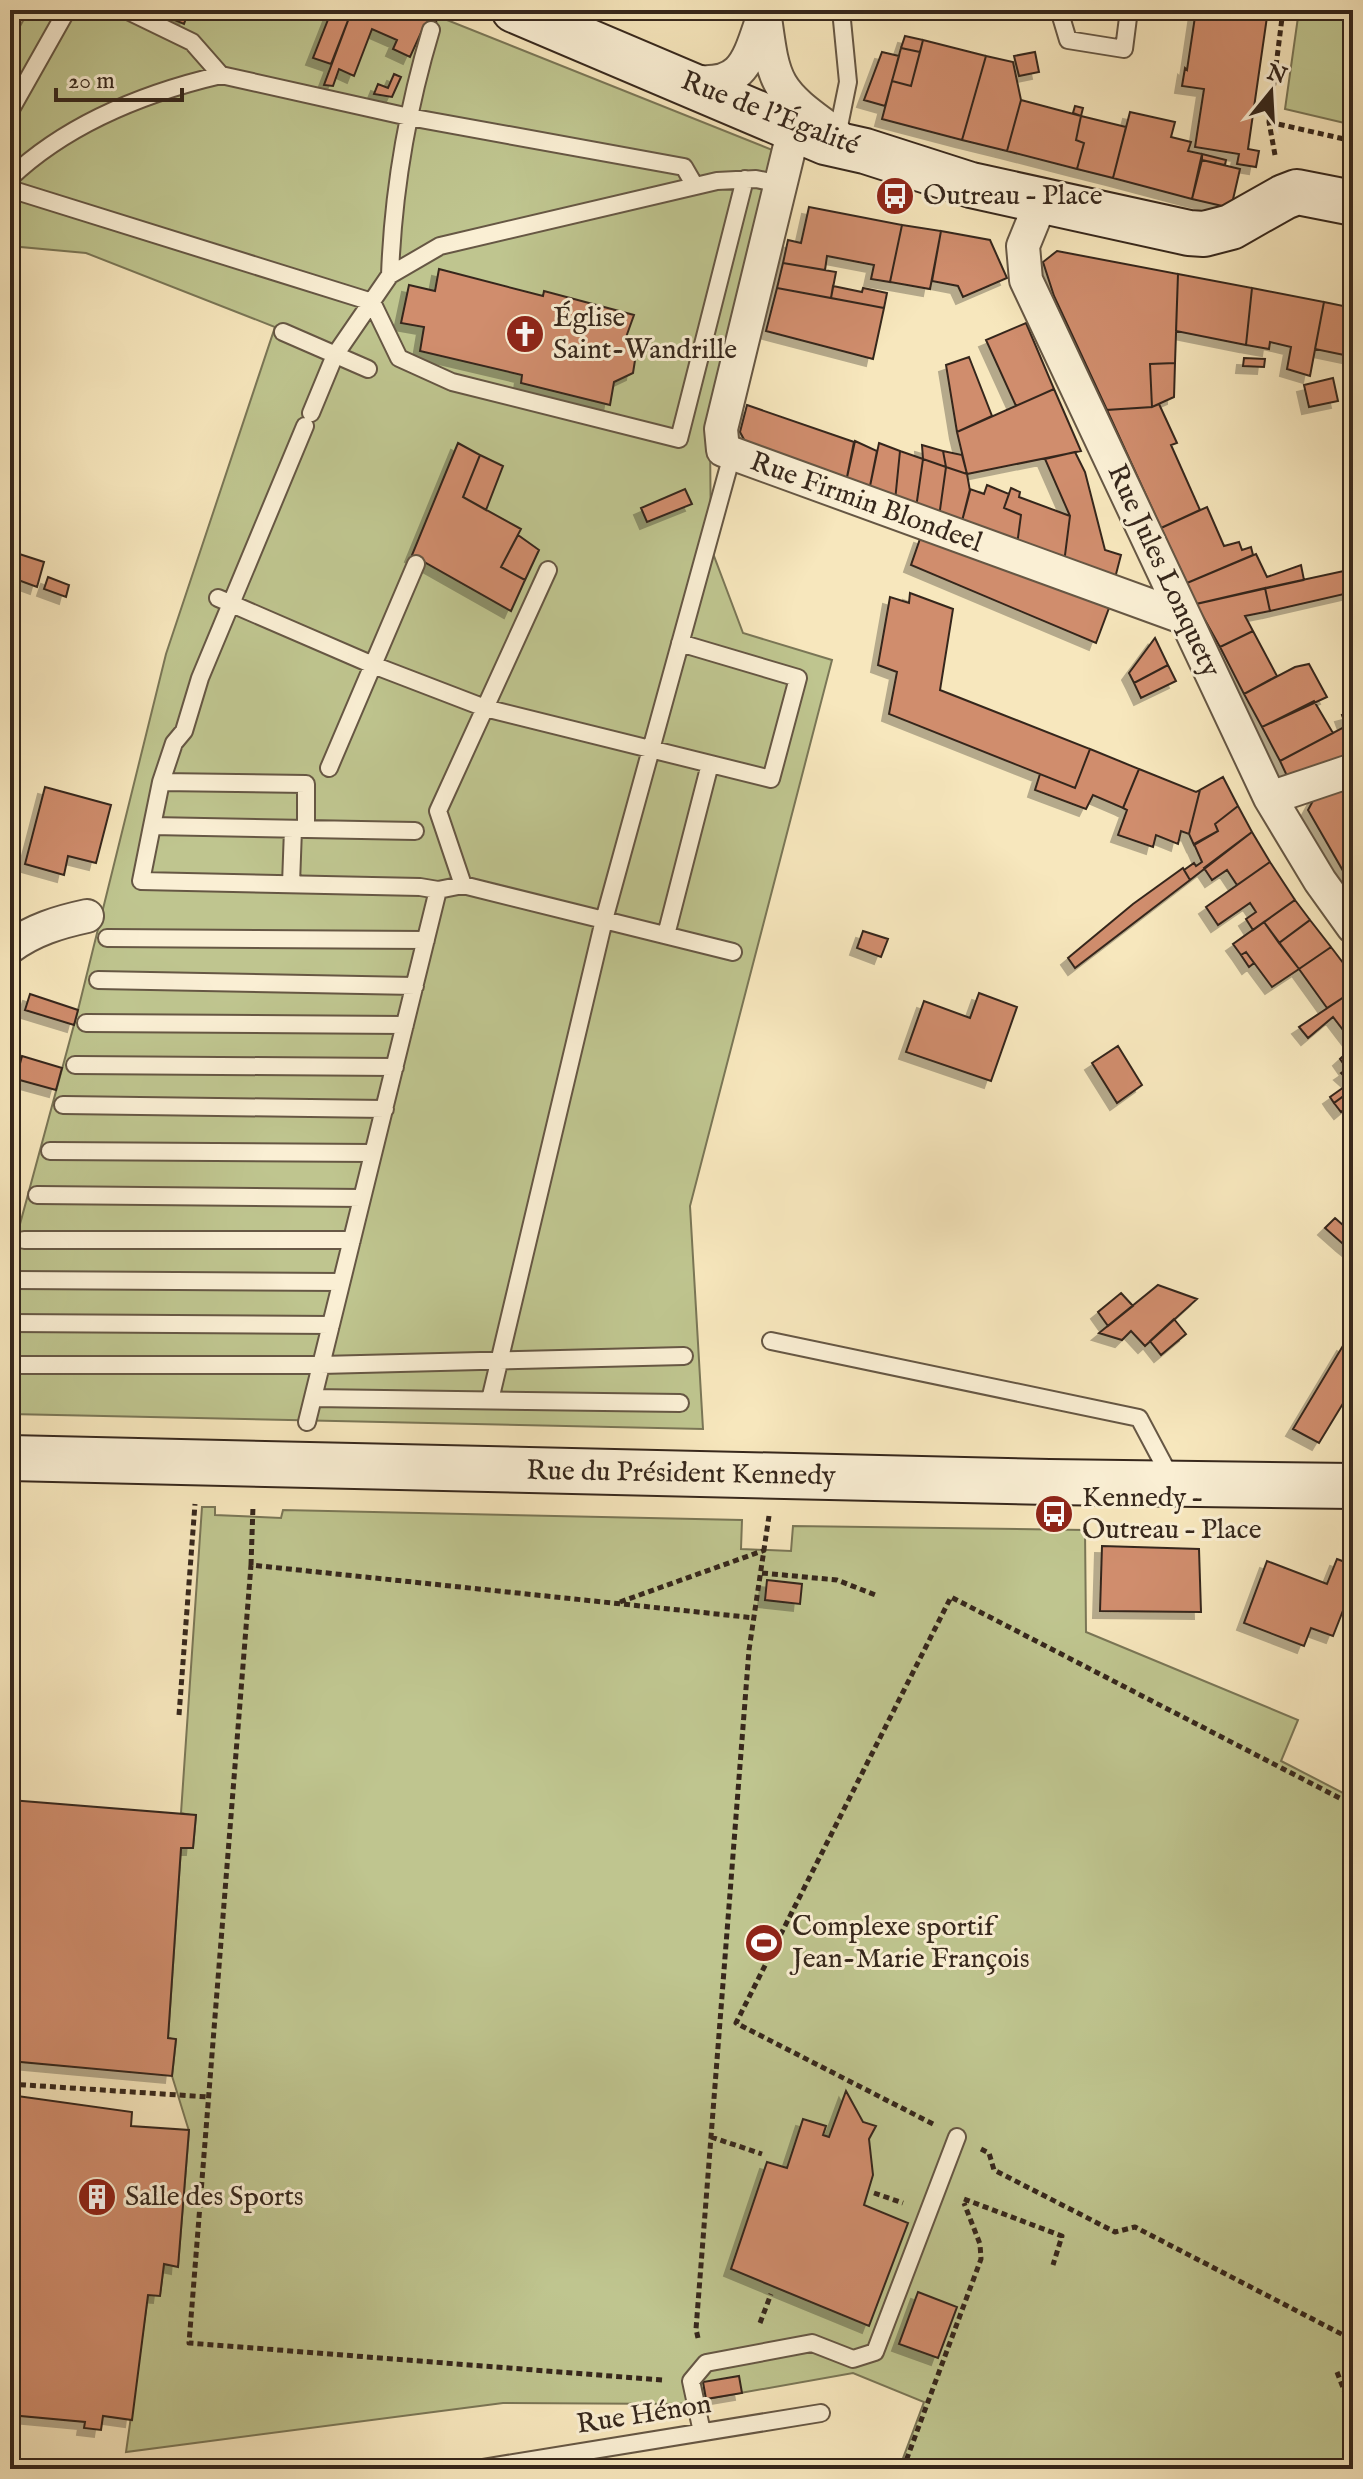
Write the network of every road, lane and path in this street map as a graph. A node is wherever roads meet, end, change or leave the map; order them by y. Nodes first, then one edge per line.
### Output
1 (67, 10) edge
2 (126, 10) edge
3 (514, 10) edge
4 (841, 10) edge
5 (1059, 10) edge
6 (1129, 10) edge
7 (1292, 10) edge
8 (764, 11) edge
9 (1283, 11) edge
10 (431, 30) dead end
11 (221, 75) junction
12 (682, 80) junction
13 (10, 111) edge
14 (409, 117) junction
15 (1269, 122) junction
16 (794, 129) junction
17 (1353, 141) edge
18 (846, 144) junction
19 (10, 178) edge
20 (745, 179) junction
21 (780, 184) junction
22 (695, 186) junction
23 (10, 189) edge
24 (1284, 197) junction
25 (1041, 202) junction
26 (1353, 203) edge
27 (390, 275) junction
28 (372, 302) junction
29 (283, 332) dead end
30 (335, 355) junction
31 (368, 369) dead end
32 (732, 455) junction
33 (416, 564) dead end
34 (548, 570) dead end
35 (224, 601) junction
36 (1185, 618) junction
37 (680, 643) junction
38 (373, 665) junction
39 (485, 708) junction
40 (651, 750) junction
41 (710, 764) junction
42 (329, 768) dead end
43 (1353, 770) edge
44 (161, 782) junction
45 (1270, 798) junction
46 (152, 826) junction
47 (300, 829) junction
48 (415, 831) dead end
49 (291, 884) junction
50 (463, 885) junction
51 (438, 890) junction
52 (604, 920) junction
53 (97, 927) joint
54 (1353, 927) edge
55 (666, 935) junction
56 (426, 940) junction
57 (10, 947) edge
58 (733, 952) dead end
59 (98, 980) dead end
60 (415, 986) junction
61 (86, 1023) dead end
62 (405, 1025) junction
63 (75, 1065) dead end
64 (395, 1067) junction
65 (63, 1105) dead end
66 (385, 1109) junction
67 (50, 1151) dead end
68 (373, 1153) junction
69 (37, 1195) dead end
70 (362, 1198) junction
71 (24, 1240) dead end
72 (352, 1240) junction
73 (15, 1280) dead end
74 (341, 1282) junction
75 (10, 1323) edge
76 (331, 1325) junction
77 (771, 1341) dead end
78 (684, 1356) dead end
79 (499, 1361) junction
80 (10, 1365) edge
81 (321, 1365) junction
82 (313, 1398) junction
83 (490, 1400) junction
84 (680, 1403) dead end
85 (307, 1422) dead end
86 (10, 1458) edge
87 (773, 1476) junction
88 (1175, 1485) junction
89 (1353, 1486) edge
90 (196, 1494) dead end
91 (254, 1496) dead end
92 (765, 1550) junction
93 (251, 1565) junction
94 (762, 1573) junction
95 (878, 1596) dead end
96 (617, 1603) junction
97 (755, 1618) junction
98 (179, 1715) dead end
99 (1353, 1805) edge
100 (10, 2084) edge
101 (209, 2097) junction
102 (711, 2137) junction
103 (957, 2137) junction
104 (762, 2154) dead end
105 (874, 2193) dead end
106 (934, 2203) junction
107 (1053, 2265) dead end
108 (1353, 2340) edge
109 (706, 2363) junction
110 (1337, 2372) dead end
111 (691, 2381) junction
112 (821, 2413) dead end
113 (1353, 2414) edge
114 (702, 2432) junction
115 (476, 2469) edge
116 (903, 2469) edge

1 - 13 lane
2 - 11 lane
3 - 12 main road, Rue de l'Égalité
4 - 18 lane
5 - 6 lane
7 - 9 path
8 - 12 street
8 - 18 street
9 - 15 path
10 - 14 lane
11 - 14 lane
11 - 19 lane
12 - 16 main road, Rue de l'Égalité
14 - 22 lane
14 - 27 lane
15 - 17 path
15 - 24 path
16 - 18 main road, Rue de l'Égalité
16 - 21 street, Rue Firmin Blondeel
18 - 25 main road, Rue de l'Égalité
20 - 21 lane
20 - 22 lane
20 - 28 lane
21 - 32 street, Rue Firmin Blondeel
22 - 27 lane
23 - 28 lane
24 - 25 main road, Rue de l'Égalité
24 - 26 main road, Rue de l'Égalité
25 - 36 street, Rue Jules Lonquety
27 - 28 lane
28 - 30 lane
29 - 30 lane
30 - 31 lane
30 - 35 lane
32 - 36 street, Rue Firmin Blondeel
32 - 37 lane
33 - 38 lane
34 - 39 lane
35 - 38 lane
35 - 44 lane
36 - 45 street, Rue Jules Lonquety
37 - 40 lane
37 - 41 lane
38 - 39 lane
38 - 42 lane
39 - 40 lane
39 - 50 lane
40 - 41 lane
40 - 52 lane
41 - 55 lane
43 - 45 street
44 - 46 lane
44 - 47 lane
45 - 54 street, Rue Jules Lonquety
46 - 47 lane
46 - 49 lane
47 - 48 lane
47 - 49 lane
49 - 51 lane
50 - 51 lane
50 - 52 lane
51 - 56 lane
52 - 55 lane
52 - 79 lane
53 - 56 lane
53 - 57 street
55 - 58 lane
56 - 60 lane
59 - 60 lane
60 - 62 lane
61 - 62 lane
62 - 64 lane
63 - 64 lane
64 - 66 lane
65 - 66 lane
66 - 68 lane
67 - 68 lane
68 - 70 lane
69 - 70 lane
70 - 72 lane
71 - 72 lane
72 - 74 lane
73 - 74 lane
74 - 76 lane
75 - 76 lane
76 - 81 lane
77 - 88 lane
78 - 79 lane
79 - 81 lane
79 - 83 lane
80 - 81 lane
81 - 82 lane
82 - 83 lane
82 - 85 lane
83 - 84 lane
86 - 87 main road, Rue du Président Kennedy
87 - 88 main road, Rue du Président Kennedy
87 - 92 path
88 - 89 main road, Rue du Président Kennedy
90 - 98 path
91 - 93 path
92 - 94 path
92 - 96 path
93 - 96 path
93 - 101 path
94 - 95 path
94 - 97 path
96 - 97 path
97 - 102 path
99 - 103 path
100 - 101 path
101 - 111 path
102 - 104 path
102 - 109 path
103 - 106 lane
103 - 108 path
105 - 106 path
106 - 109 lane
107 - 116 path
109 - 111 lane
110 - 113 path
111 - 114 lane
112 - 114 lane, Rue Hénon
114 - 115 lane, Rue Hénon

